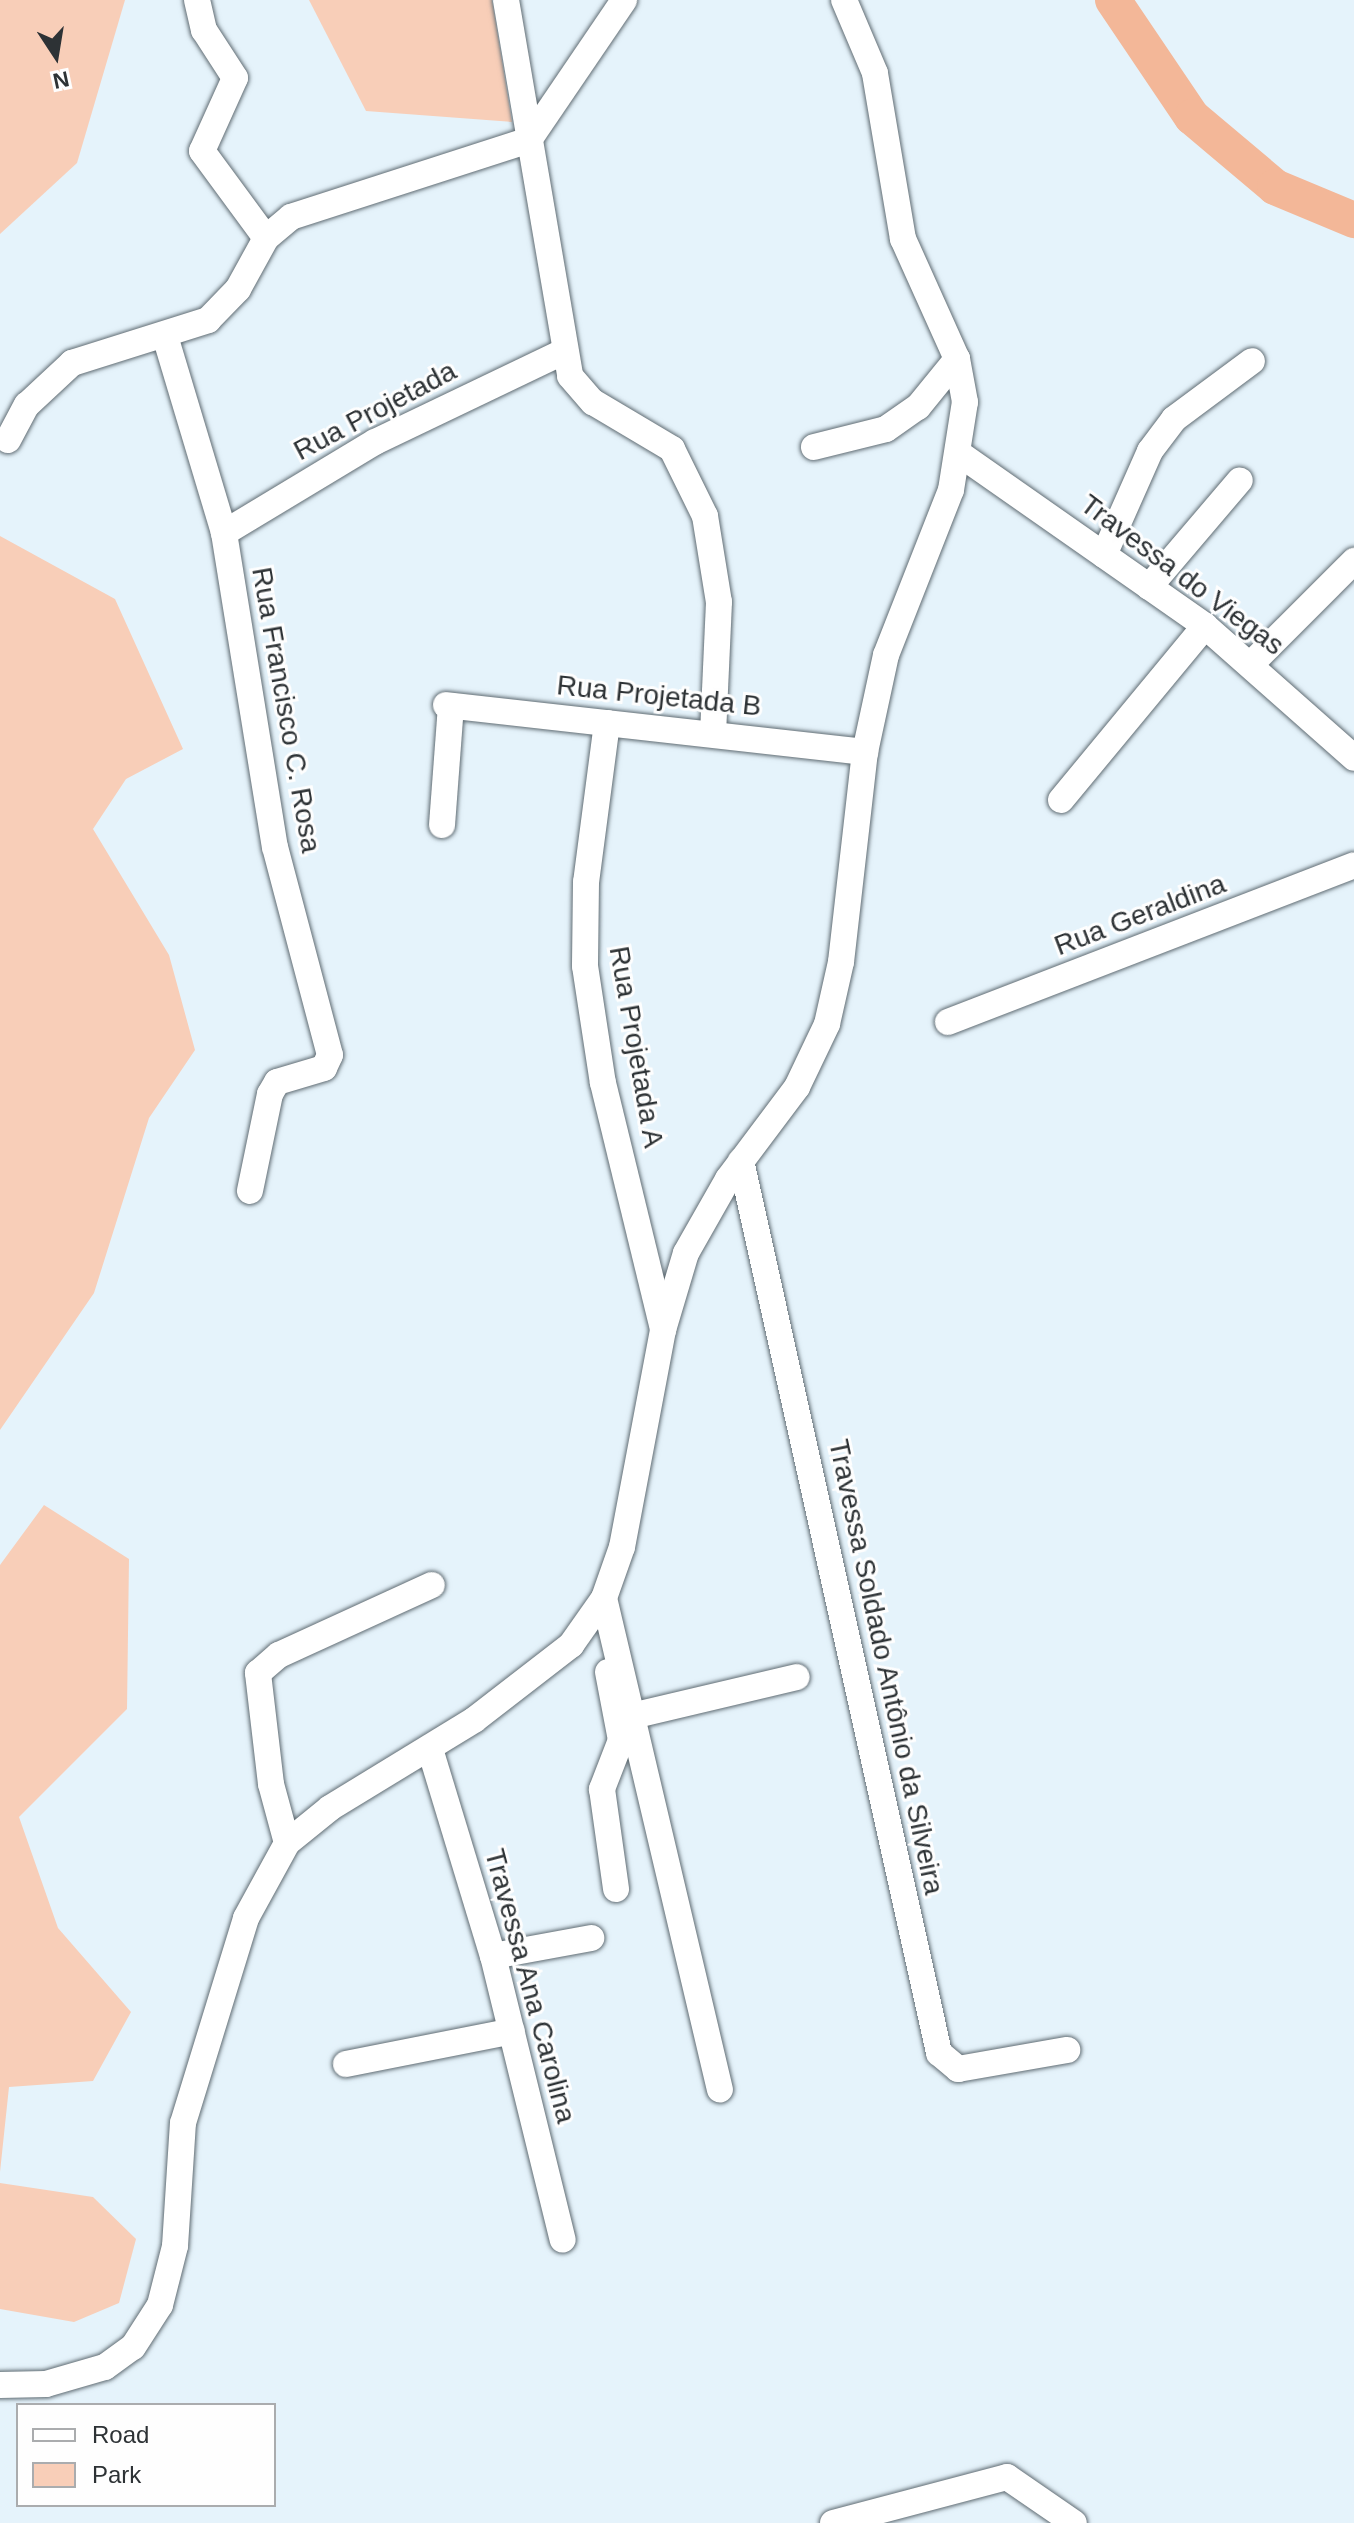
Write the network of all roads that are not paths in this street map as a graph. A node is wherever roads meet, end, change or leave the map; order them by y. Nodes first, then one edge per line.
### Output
1 (197, 0) edge
2 (506, 0) edge
3 (624, 0) edge
4 (844, 0) edge
5 (529, 140) junction
6 (266, 238) junction
7 (165, 336) junction
8 (561, 353) junction
9 (957, 359) junction
10 (1252, 361) dead end
11 (8, 440) dead end
12 (814, 447) dead end
13 (961, 455) junction
14 (1240, 480) dead end
15 (224, 533) junction
16 (1104, 555) junction
17 (1354, 561) edge
18 (1149, 587) junction
19 (1205, 626) junction
20 (1251, 664) junction
21 (607, 723) junction
22 (713, 733) junction
23 (865, 752) junction
24 (1354, 758) edge
25 (1061, 800) dead end
26 (442, 825) dead end
27 (1354, 865) edge
28 (948, 1022) dead end
29 (741, 1161) junction
30 (250, 1191) dead end
31 (663, 1330) junction
32 (432, 1585) dead end
33 (598, 1606) junction
34 (797, 1677) dead end
35 (636, 1715) junction
36 (430, 1749) junction
37 (287, 1843) junction
38 (616, 1889) dead end
39 (591, 1938) dead end
40 (493, 1956) junction
41 (512, 2031) junction
42 (1067, 2050) dead end
43 (346, 2064) dead end
44 (720, 2090) dead end
45 (563, 2240) dead end
46 (0, 2385) edge
47 (898, 2516) edge
48 (833, 2523) edge
49 (1074, 2523) edge

1 - 6 street
2 - 5 street
3 - 5 street
4 - 9 street
5 - 6 street
5 - 8 street
6 - 7 street
7 - 11 street
7 - 15 street, Rua Francisco C. Rosa
8 - 15 street, Rua Projetada
8 - 22 street
9 - 12 street
9 - 13 street
10 - 16 street
13 - 16 street, Travessa do Viegas
13 - 23 street
14 - 18 street
15 - 30 street, Rua Francisco C. Rosa
16 - 18 street, Travessa do Viegas
17 - 20 street
18 - 19 street, Travessa do Viegas
19 - 20 street, Travessa do Viegas
19 - 25 street
20 - 24 street, Travessa do Viegas
21 - 22 street, Rua Projetada B
21 - 26 street, Rua Projetada B
21 - 31 street, Rua Projetada A
22 - 23 street, Rua Projetada B
23 - 29 street
27 - 28 street, Rua Geraldina
29 - 31 street
29 - 42 street, Travessa Soldado Antônio da Silveira
31 - 33 street
32 - 37 street
33 - 35 street
33 - 36 street
33 - 38 street
34 - 35 street
35 - 44 street
36 - 37 street
36 - 40 street, Travessa Ana Carolina
37 - 46 street
39 - 40 street
40 - 41 street, Travessa Ana Carolina
41 - 43 street
41 - 45 street, Travessa Ana Carolina
47 - 48 street
47 - 49 street

